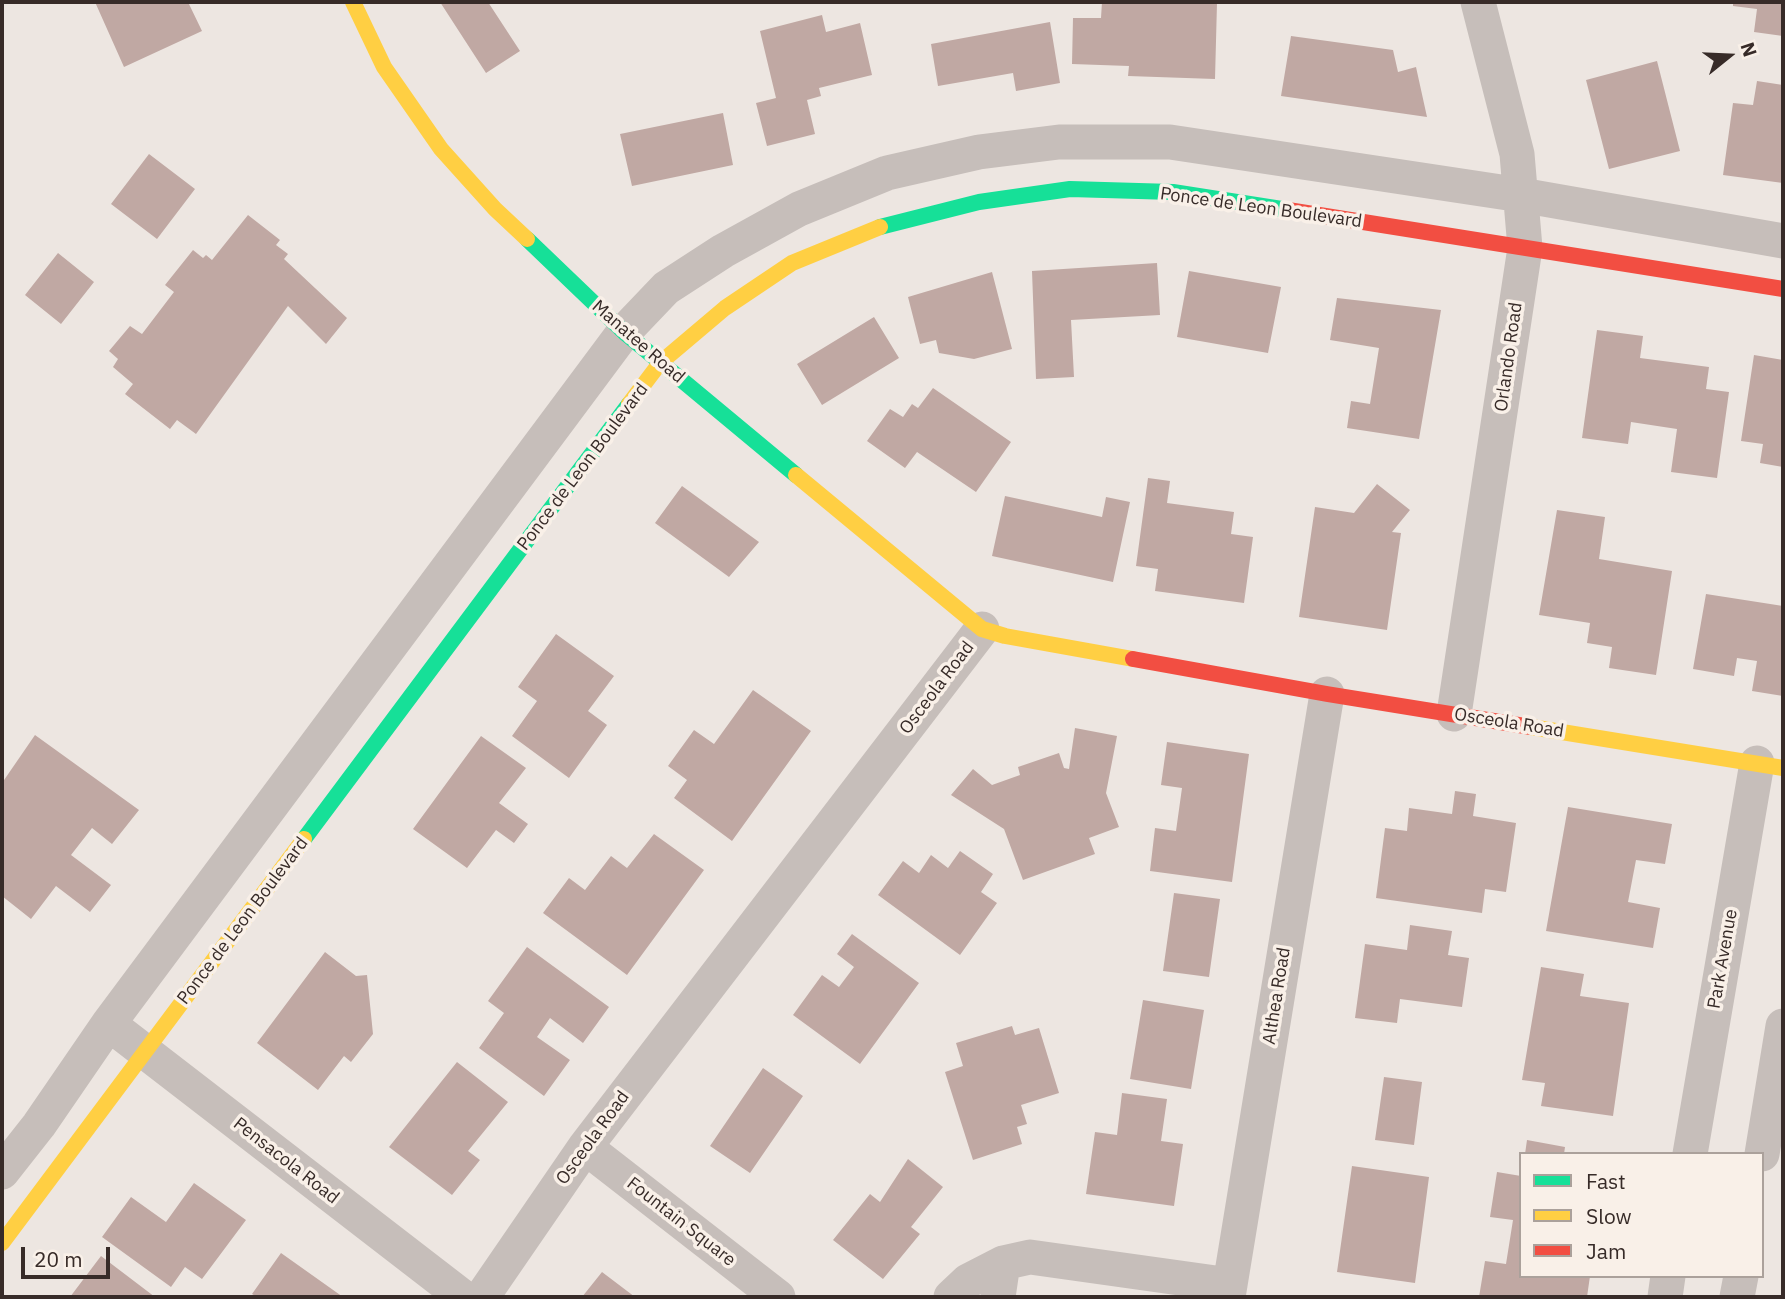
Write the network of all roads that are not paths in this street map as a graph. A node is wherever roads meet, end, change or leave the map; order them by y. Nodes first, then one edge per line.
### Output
1 (353, 2) edge
2 (1478, 2) edge
3 (1521, 195) junction
4 (1783, 241) edge
5 (1525, 248) junction
6 (1783, 289) edge
7 (624, 332) junction
8 (660, 363) junction
9 (982, 629) junction
10 (1327, 694) junction
11 (1454, 714) junction
12 (1770, 766) edge
13 (109, 1023) junction
14 (1783, 1026) edge
15 (145, 1053) junction
16 (39, 1125) junction
17 (2, 1137) edge
18 (585, 1147) junction
19 (1689, 1152) edge
20 (1762, 1152) edge
21 (2, 1172) edge
22 (2, 1243) edge
23 (1003, 1263) junction
24 (1668, 1278) edge
25 (1741, 1278) edge
26 (1229, 1291) edge
27 (463, 1297) edge
28 (482, 1297) edge
29 (778, 1297) edge
30 (951, 1297) edge
31 (998, 1297) edge
32 (1665, 1297) edge
33 (1737, 1297) edge

1 - 7 street, Manatee Road
2 - 3 street, Orlando Road
3 - 4 street
3 - 5 street, Orlando Road
3 - 7 street
5 - 6 street, Ponce de Leon Boulevard
5 - 8 street, Ponce de Leon Boulevard
5 - 11 street, Orlando Road
7 - 8 street, Manatee Road
7 - 13 street
8 - 9 street, Manatee Road
8 - 15 street, Ponce de Leon Boulevard
9 - 10 street, Osceola Road
9 - 18 street, Osceola Road
10 - 11 street, Osceola Road
10 - 26 street, Althea Road
11 - 12 street, Osceola Road
12 - 19 street, Park Avenue
13 - 15 street, Pensacola Road
13 - 16 street
14 - 20 street
15 - 22 street, Ponce de Leon Boulevard
15 - 27 street, Pensacola Road
16 - 17 street
16 - 21 street
18 - 28 street, Osceola Road
18 - 29 street, Fountain Square
23 - 26 street
23 - 30 street
23 - 31 street
24 - 32 street
25 - 33 street

